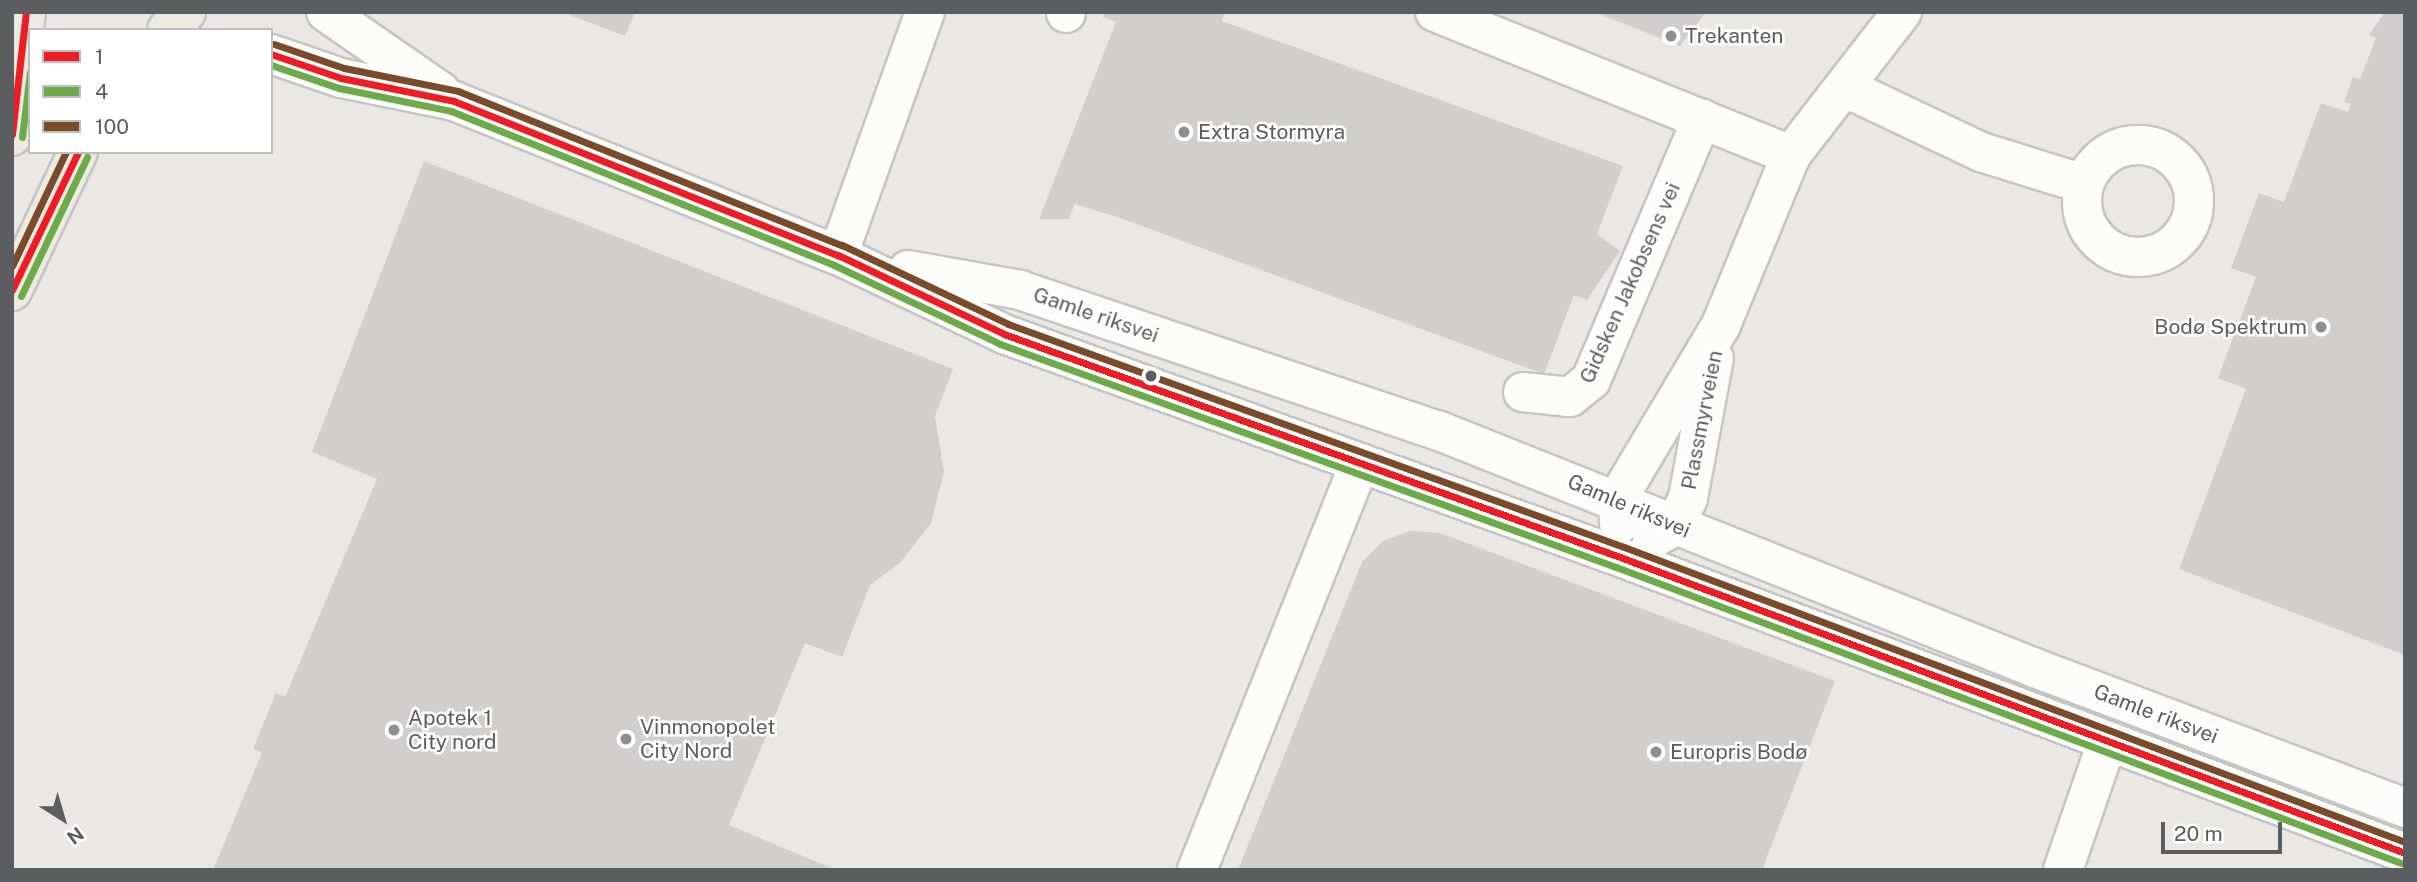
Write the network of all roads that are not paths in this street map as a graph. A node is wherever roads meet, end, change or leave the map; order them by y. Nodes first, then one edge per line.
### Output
1 (26, 12) edge
2 (36, 12) edge
3 (186, 12) edge
4 (327, 12) edge
5 (925, 12) edge
6 (1435, 12) edge
7 (1902, 12) edge
8 (52, 28) edge
9 (169, 28) edge
10 (273, 55) edge
11 (1844, 87) junction
12 (454, 101) junction
13 (1702, 119) junction
14 (12, 136) edge
15 (77, 154) edge
16 (1791, 155) junction
17 (2084, 184) dead end
18 (838, 254) junction
19 (12, 291) edge
20 (1720, 326) junction
21 (1523, 392) dead end
22 (1359, 464) junction
23 (1618, 498) junction
24 (1674, 527) junction
25 (1620, 556) junction
26 (2107, 742) junction
27 (2405, 808) edge
28 (2405, 853) edge
29 (1197, 870) edge
30 (2063, 870) edge

1 - 14 highway
2 - 8 highway
3 - 9 highway
4 - 12 street, Gamle riksvei
5 - 18 street
6 - 13 street
7 - 11 street, Plassmyrveien
10 - 12 street, Gamle riksvei
11 - 16 street, Plassmyrveien
11 - 17 street
12 - 18 street, Gamle riksvei
13 - 16 street
13 - 21 street, Gidsken Jakobsens vei
15 - 19 highway
16 - 20 street, Plassmyrveien
18 - 22 street, Gamle riksvei
18 - 23 street, Gamle riksvei
20 - 23 street, Plassmyrveien
20 - 24 street, Plassmyrveien
22 - 25 street, Gamle riksvei
22 - 29 street
23 - 24 street, Gamle riksvei
23 - 25 street
24 - 25 street
24 - 27 street, Gamle riksvei
25 - 26 street, Gamle riksvei
26 - 28 street, Gamle riksvei
26 - 30 street

